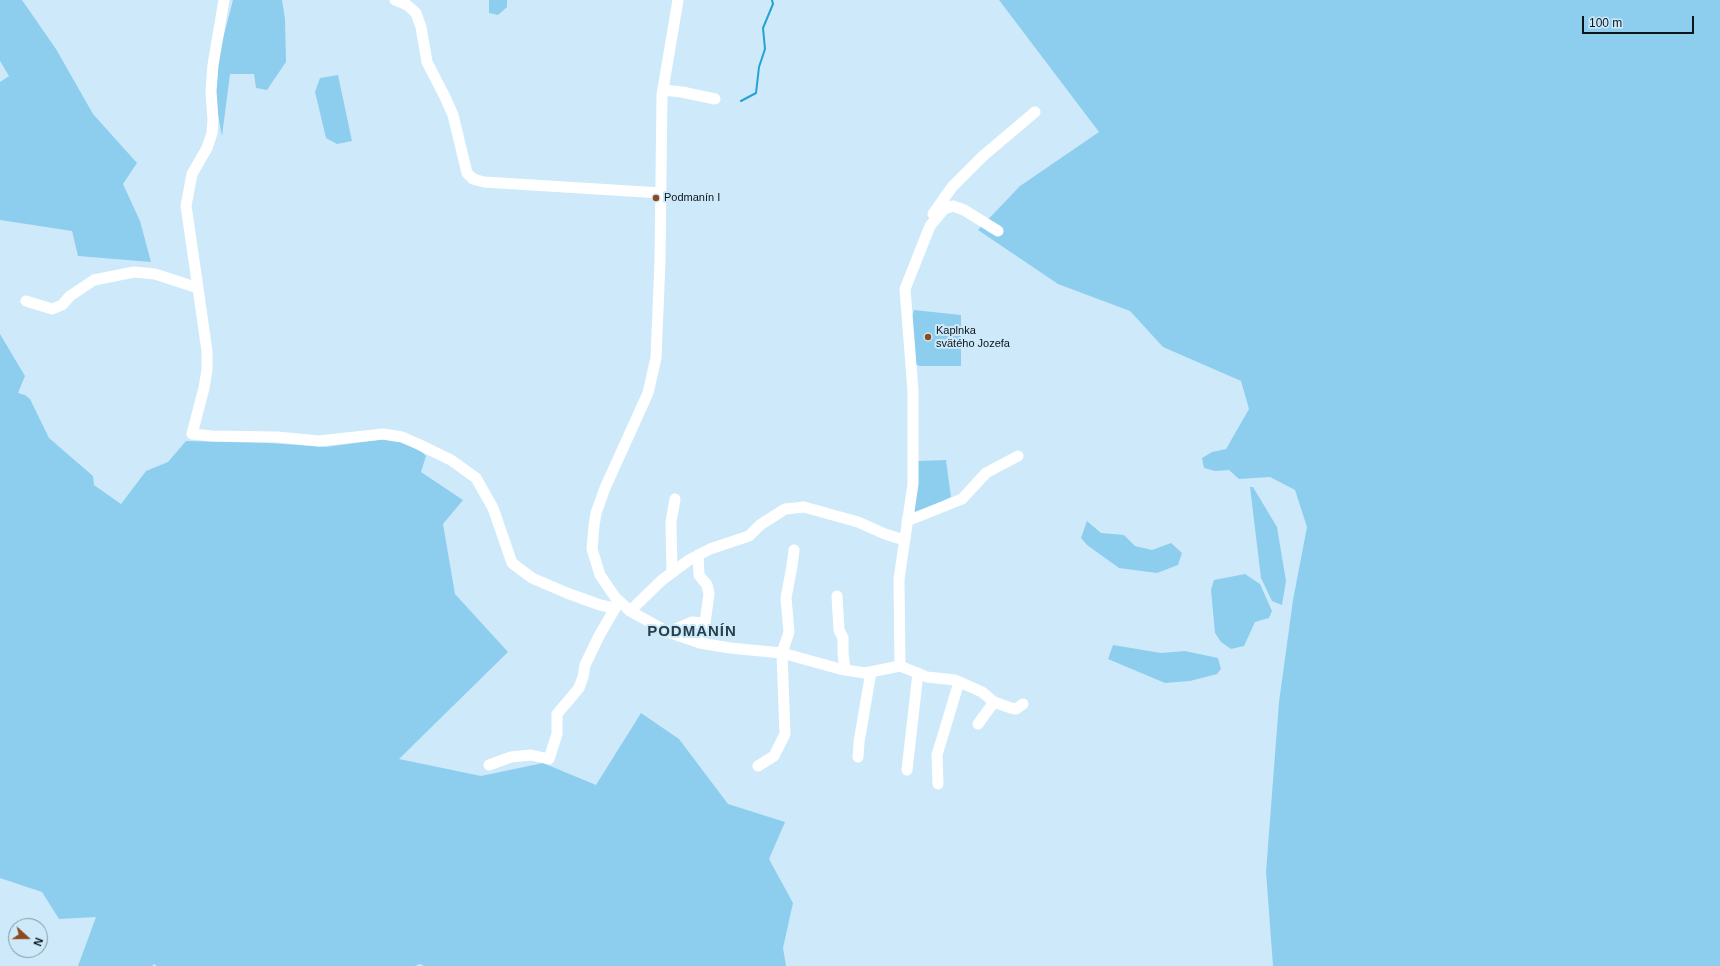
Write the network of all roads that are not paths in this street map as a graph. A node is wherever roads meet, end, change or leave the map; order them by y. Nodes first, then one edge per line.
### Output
1 (224, 0) edge
2 (395, 0) edge
3 (678, 0) edge
4 (663, 90) junction
5 (714, 99) dead end
6 (1035, 112) dead end
7 (660, 192) junction
8 (930, 226) junction
9 (998, 232) dead end
10 (198, 288) junction
11 (26, 300) dead end
12 (1018, 456) dead end
13 (675, 499) dead end
14 (907, 521) junction
15 (904, 540) junction
16 (794, 550) dead end
17 (698, 555) junction
18 (672, 572) junction
19 (837, 596) dead end
20 (616, 605) junction
21 (630, 611) junction
22 (705, 623) junction
23 (668, 632) junction
24 (700, 643) junction
25 (782, 653) junction
26 (900, 666) junction
27 (845, 670) junction
28 (870, 672) junction
29 (918, 673) junction
30 (959, 682) junction
31 (994, 702) junction
32 (1023, 704) dead end
33 (978, 724) dead end
34 (858, 757) dead end
35 (489, 765) dead end
36 (758, 766) dead end
37 (907, 770) dead end
38 (938, 784) dead end

1 - 10 street
2 - 7 street
3 - 4 street
4 - 5 street
4 - 7 street
6 - 8 street
7 - 20 street
8 - 9 street
8 - 14 street
10 - 11 street
10 - 20 street
12 - 14 street
13 - 18 street
14 - 15 street
15 - 17 street
15 - 26 street
16 - 25 street
17 - 18 street
17 - 22 street
18 - 21 street
19 - 27 street
20 - 21 street
20 - 35 street
21 - 23 street
22 - 23 street
22 - 24 street
23 - 24 street
24 - 25 street
25 - 27 street
25 - 36 street
26 - 28 street
26 - 29 street
27 - 28 street
28 - 34 street
29 - 30 street
29 - 37 street
30 - 31 street
30 - 38 street
31 - 32 street
31 - 33 street

